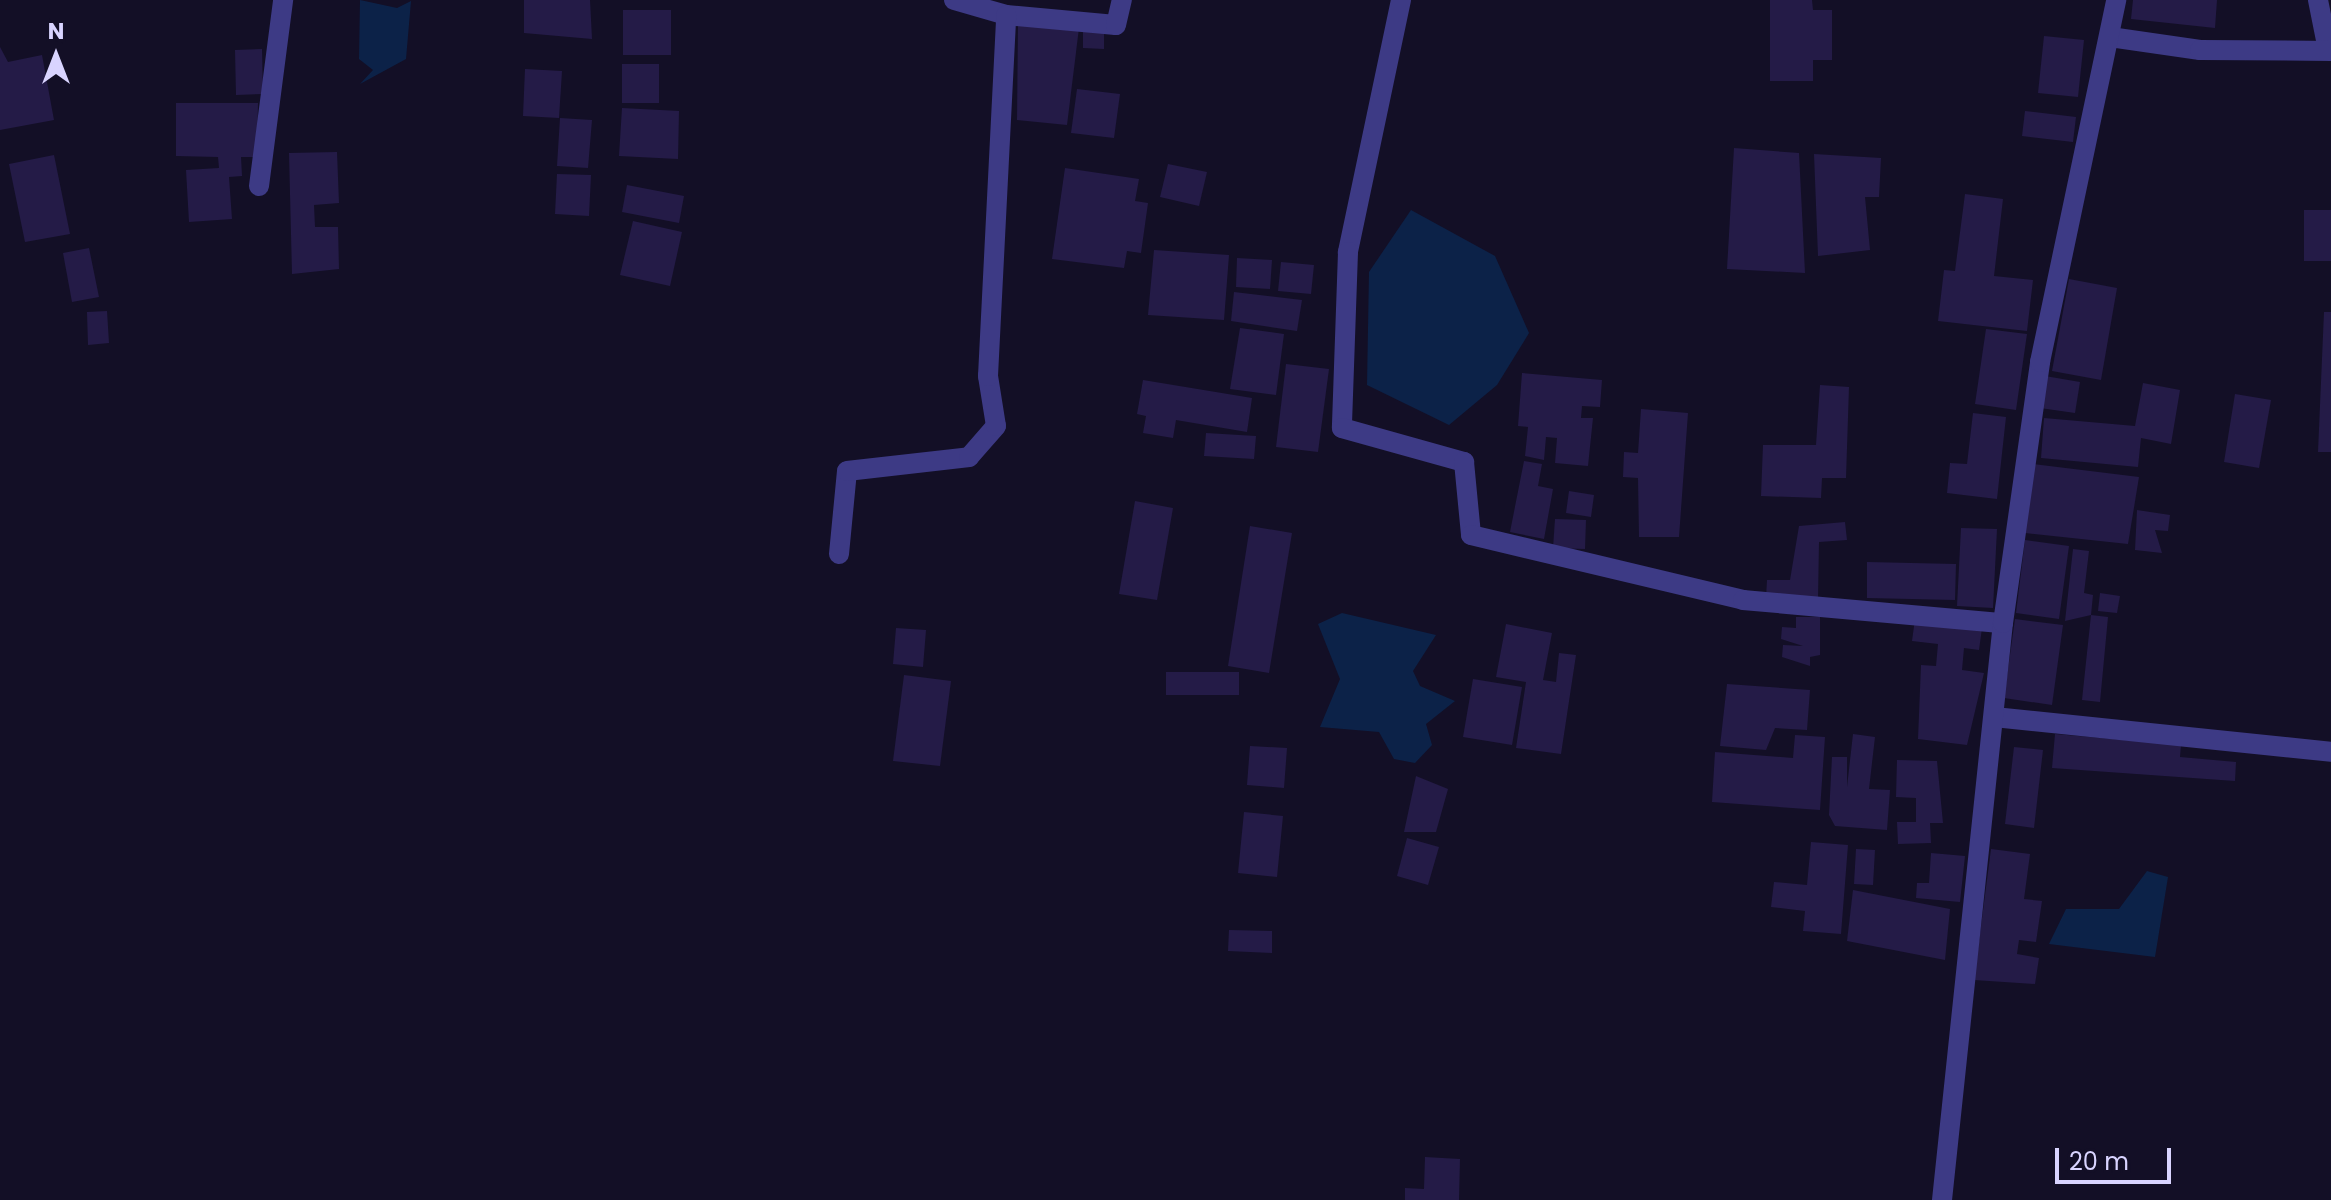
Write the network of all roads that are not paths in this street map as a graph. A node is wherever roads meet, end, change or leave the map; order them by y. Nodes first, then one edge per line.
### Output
1 (283, 0) edge
2 (954, 0) edge
3 (1122, 0) edge
4 (1401, 0) edge
5 (2116, 0) edge
6 (2318, 0) edge
7 (1006, 15) junction
8 (2110, 37) junction
9 (2330, 50) edge
10 (259, 186) dead end
11 (839, 554) dead end
12 (2003, 623) junction
13 (1994, 717) junction
14 (2331, 752) edge
15 (1942, 1200) edge

1 - 10 street
2 - 7 street
3 - 7 street
4 - 12 street
5 - 8 street
6 - 9 street
7 - 11 street
8 - 9 street
8 - 12 street
12 - 13 street
13 - 14 street
13 - 15 street

